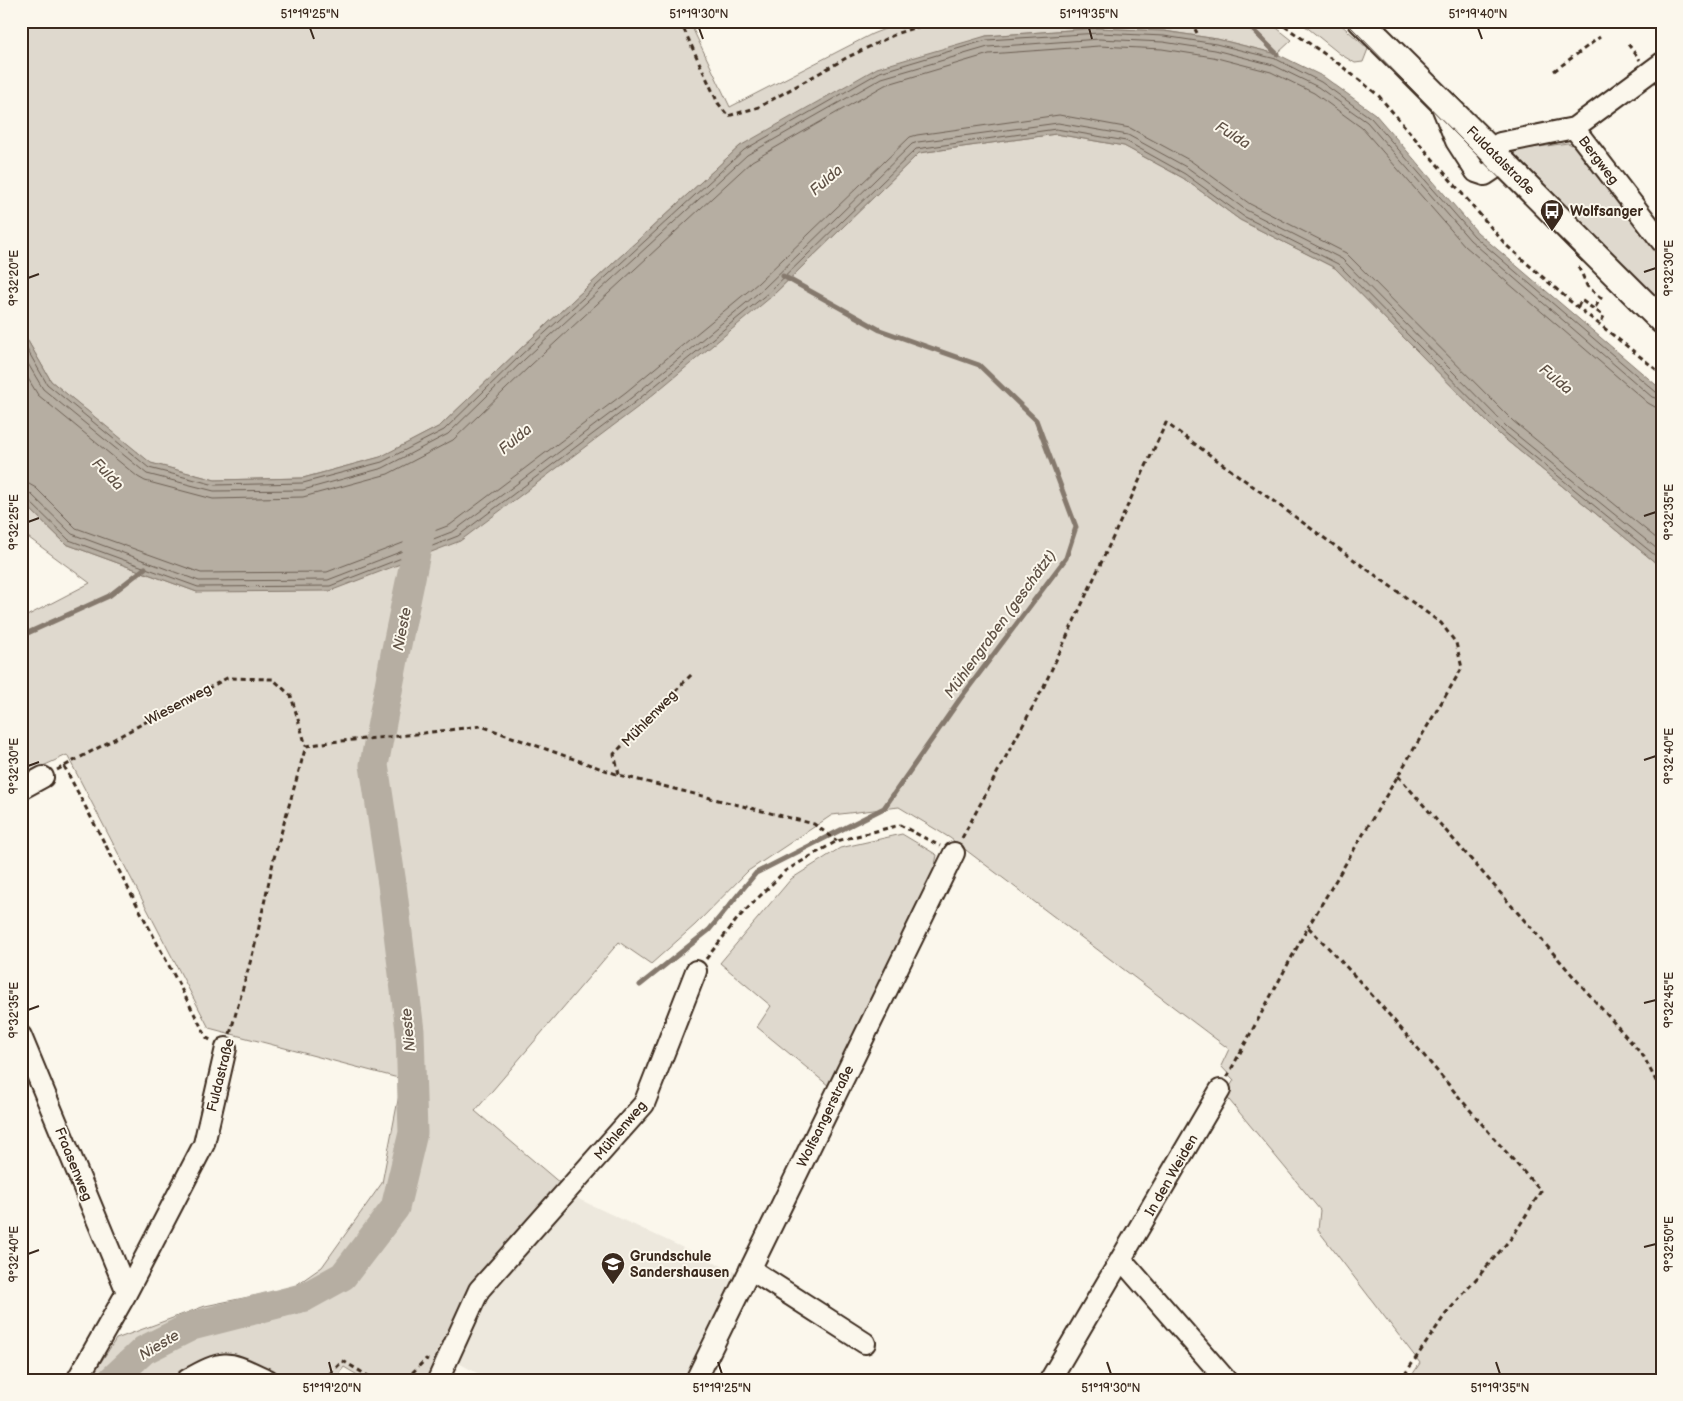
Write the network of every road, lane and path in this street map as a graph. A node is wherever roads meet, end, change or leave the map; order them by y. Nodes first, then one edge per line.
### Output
1 (680, 21) edge
2 (936, 21) edge
3 (1191, 21) edge
4 (1277, 21) edge
5 (1361, 21) edge
6 (1197, 33) dead end
7 (1600, 37) dead end
8 (1662, 64) edge
9 (1554, 71) dead end
10 (1574, 128) junction
11 (1497, 157) junction
12 (1661, 240) edge
13 (1600, 298) dead end
14 (1578, 307) junction
15 (1594, 309) junction
16 (1662, 321) edge
17 (1600, 324) junction
18 (1662, 374) edge
19 (692, 674) dead end
20 (306, 746) junction
21 (64, 766) junction
22 (619, 775) junction
23 (1398, 776) junction
24 (43, 777) joint
25 (21, 789) edge
26 (837, 841) junction
27 (954, 853) junction
28 (1308, 927) junction
29 (696, 971) joint
30 (21, 1036) edge
31 (226, 1048) junction
32 (1220, 1090) joint
33 (1662, 1093) edge
34 (1121, 1259) junction
35 (750, 1269) junction
36 (127, 1292) junction
37 (865, 1343) dead end
38 (77, 1380) edge
39 (187, 1380) edge
40 (268, 1380) edge
41 (323, 1380) edge
42 (375, 1380) edge
43 (438, 1380) edge
44 (696, 1380) edge
45 (1050, 1380) edge
46 (1226, 1380) edge
47 (1401, 1380) edge

1 - 2 path
3 - 6 path
4 - 14 path
5 - 11 main road, Fuldatalstraße
7 - 9 path
8 - 10 street, Bergweg
10 - 11 street, Bergweg
10 - 12 street, Bergweg
11 - 16 main road, Fuldatalstraße
13 - 15 path
14 - 15 path
14 - 17 path
15 - 17 path
17 - 18 path
19 - 22 path, Mühlenweg
20 - 21 path, Wiesenweg
20 - 22 path
20 - 31 path, Fuldastraße
21 - 24 path, Wiesenweg
21 - 31 path
22 - 26 path
23 - 27 path
23 - 28 path
23 - 33 path
24 - 25 street
26 - 27 path
26 - 29 path
27 - 35 street, Wolfsangerstraße
28 - 32 path
28 - 47 path
29 - 43 street, Mühlenweg
30 - 36 street, Fraasenweg
31 - 36 street, Fuldastraße
32 - 34 street, In den Weiden
34 - 45 street, In den Weiden
34 - 46 street
35 - 37 street
35 - 44 street, Wolfsangerstraße
36 - 38 street, Fuldastraße
39 - 40 street
41 - 42 path

